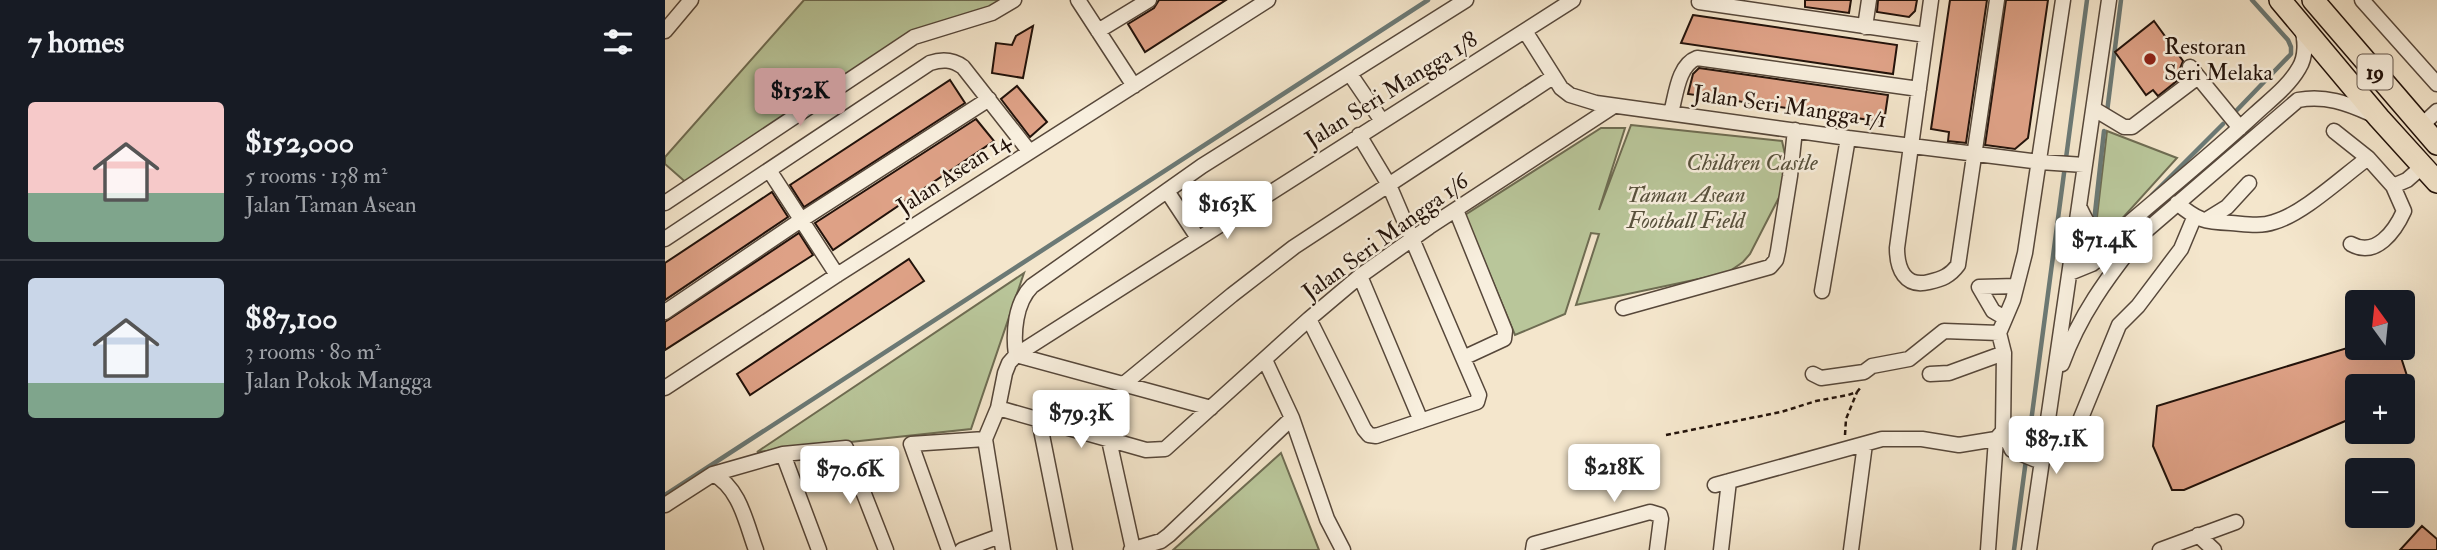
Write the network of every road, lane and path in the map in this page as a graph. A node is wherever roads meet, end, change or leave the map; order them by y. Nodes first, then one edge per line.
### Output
1 (691, 0) edge
2 (1014, 0) edge
3 (1078, 0) edge
4 (1149, 0) edge
5 (1268, 0) edge
6 (1466, 0) edge
7 (1869, 0) edge
8 (1931, 0) edge
9 (1997, 0) edge
10 (2063, 0) edge
11 (2109, 0) edge
12 (2280, 0) edge
13 (2313, 0) edge
14 (2362, 0) edge
15 (1565, 2) edge
16 (1699, 2) edge
17 (2299, 23) junction
18 (1865, 27) junction
19 (665, 31) edge
20 (1525, 31) junction
21 (1098, 32) junction
22 (1926, 35) junction
23 (1350, 74) junction
24 (1553, 77) junction
25 (2437, 84) edge
26 (1134, 86) junction
27 (1919, 89) junction
28 (989, 99) junction
29 (1614, 106) junction
30 (2094, 109) junction
31 (2437, 111) edge
32 (1671, 113) junction
33 (2379, 118) junction
34 (1382, 121) junction
35 (2421, 126) junction
36 (2240, 128) junction
37 (1795, 130) junction
38 (2334, 131) dead end
39 (1359, 135) junction
40 (1848, 138) junction
41 (1912, 144) junction
42 (2437, 144) edge
43 (1028, 151) junction
44 (1974, 153) junction
45 (2368, 158) junction
46 (2040, 162) junction
47 (2079, 165) junction
48 (2423, 166) junction
49 (769, 170) junction
50 (2437, 182) edge
51 (2249, 183) dead end
52 (1389, 186) junction
53 (2393, 186) junction
54 (1167, 191) junction
55 (665, 203) edge
56 (2177, 203) junction
57 (2079, 205) junction
58 (1456, 209) junction
59 (2200, 219) junction
60 (801, 220) junction
61 (2129, 223) junction
62 (2141, 235) junction
63 (1198, 238) junction
64 (665, 239) edge
65 (1413, 239) junction
66 (2120, 243) junction
67 (2351, 244) dead end
68 (2070, 273) junction
69 (837, 275) junction
70 (1360, 276) junction
71 (2016, 286) junction
72 (1822, 290) dead end
73 (1623, 308) dead end
74 (665, 312) edge
75 (2005, 318) junction
76 (1309, 319) junction
77 (1999, 333) junction
78 (2004, 353) junction
79 (1016, 355) junction
80 (1463, 358) junction
81 (1265, 360) junction
82 (1873, 366) junction
83 (1813, 374) dead end
84 (1930, 374) dead end
85 (1125, 383) junction
86 (665, 388) edge
87 (1857, 391) junction
88 (2051, 398) junction
89 (998, 408) junction
90 (1211, 408) junction
91 (1292, 418) junction
92 (1039, 420) junction
93 (1422, 421) junction
94 (1666, 435) dead end
95 (1999, 435) junction
96 (985, 439) junction
97 (1109, 440) junction
98 (1865, 444) junction
99 (1839, 451) junction
100 (783, 454) junction
101 (2034, 457) junction
102 (713, 474) junction
103 (665, 505) edge
104 (2236, 522) dead end
105 (2198, 535) junction
106 (1002, 543) edge
107 (756, 550) edge
108 (819, 550) edge
109 (886, 550) edge
110 (949, 550) edge
111 (962, 550) edge
112 (1065, 550) edge
113 (1132, 550) edge
114 (1343, 550) edge
115 (1533, 550) edge
116 (1657, 550) edge
117 (1721, 550) edge
118 (1851, 550) edge
119 (1988, 550) edge
120 (2029, 550) edge
121 (2160, 550) edge
122 (2214, 550) edge

1 - 19 street
2 - 55 street
3 - 21 street
4 - 21 street
5 - 26 street, Jalan Asean 14
6 - 23 street
7 - 18 street
8 - 22 street
9 - 44 street
10 - 46 street
11 - 30 street
12 - 17 highway, 19
13 - 35 highway, 19
14 - 25 street
15 - 20 street, Jalan Seri Mangga 1/8
16 - 18 street
17 - 33 highway, 19
17 - 36 street
18 - 22 street
20 - 24 street, Jalan Seri Mangga 1/1
20 - 34 street, Jalan Seri Mangga 1/8
21 - 26 street
22 - 27 street
23 - 34 street
23 - 54 street
24 - 29 street, Jalan Seri Mangga 1/1
24 - 52 street
26 - 43 street, Jalan Asean 14
27 - 32 street
27 - 41 street
28 - 43 street
28 - 49 street
28 - 60 street
29 - 32 street, Jalan Seri Mangga 1/1
29 - 58 street, Jalan Seri Mangga 1/6
30 - 36 street
30 - 47 street
31 - 35 street
32 - 37 street, Jalan Seri Mangga 1/1
33 - 48 highway, 19
33 - 56 street
34 - 39 street, Jalan Seri Mangga 1/8
35 - 42 highway, 19
36 - 61 street
37 - 40 street, Jalan Seri Mangga 1/1
37 - 73 street
38 - 45 street
39 - 52 street
39 - 63 street, Jalan Seri Mangga 1/8
40 - 41 street, Jalan Seri Mangga 1/1
40 - 72 street
41 - 44 street, Jalan Seri Mangga 1/1
41 - 44 street
43 - 69 street, Jalan Asean 14
44 - 46 street, Jalan Seri Mangga 1/1
45 - 53 street
45 - 59 street
46 - 47 street, Jalan Seri Mangga 1/1
46 - 71 street
47 - 57 street
48 - 50 highway, 19
48 - 53 street
49 - 60 street
49 - 64 street
51 - 59 street
52 - 65 street
52 - 85 street
53 - 67 street
54 - 63 street
54 - 79 street
56 - 59 street
56 - 62 street
57 - 61 street
57 - 68 street
58 - 65 street, Jalan Seri Mangga 1/6
58 - 80 street
59 - 101 street
60 - 69 street
60 - 74 street
61 - 66 street
62 - 66 street
62 - 88 street
63 - 79 street, Jalan Seri Mangga 1/8
65 - 70 street, Jalan Seri Mangga 1/6
65 - 80 street
66 - 68 street
68 - 88 street
69 - 86 street, Jalan Asean 14
70 - 76 street, Jalan Seri Mangga 1/6
70 - 93 street
71 - 75 street
71 - 75 street
75 - 77 street
76 - 81 street, Jalan Seri Mangga 1/6
76 - 93 street
77 - 78 street
77 - 82 street
78 - 84 street
78 - 95 street
79 - 85 street
79 - 89 street
80 - 93 street
81 - 90 street, Jalan Seri Mangga 1/6
81 - 91 street
82 - 83 street
82 - 87 path
85 - 90 street
87 - 94 path
87 - 99 path
88 - 101 street
89 - 92 street
89 - 96 street
90 - 97 street, Jalan Seri Mangga 1/6
91 - 113 street
91 - 114 street
92 - 97 street
92 - 112 street
95 - 98 street
95 - 101 street
95 - 119 street
96 - 106 street
96 - 110 street
97 - 113 street
98 - 99 street
98 - 118 street
99 - 117 street
100 - 102 street
100 - 108 street
100 - 109 street
101 - 120 street
102 - 103 street
102 - 107 street
104 - 105 street
105 - 121 street
105 - 122 street
106 - 111 street
115 - 116 street

